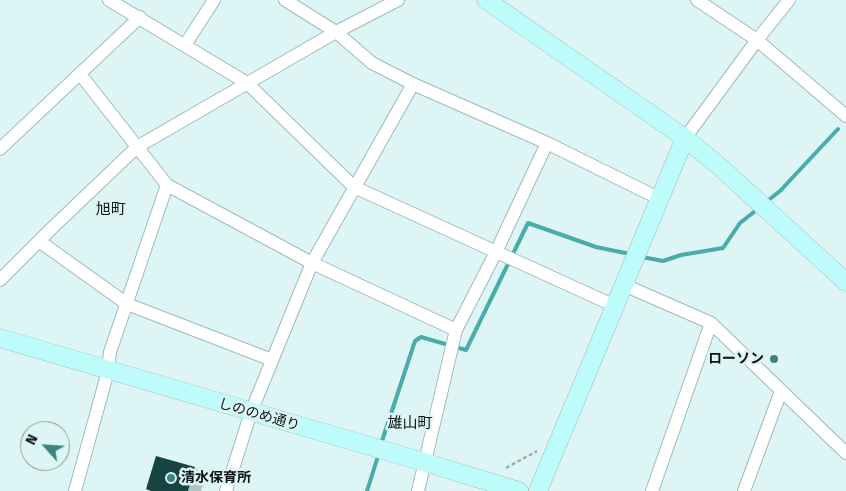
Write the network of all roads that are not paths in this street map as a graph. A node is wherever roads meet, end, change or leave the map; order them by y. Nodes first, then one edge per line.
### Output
1 (110, 0) edge
2 (214, 0) edge
3 (285, 0) edge
4 (398, 0) edge
5 (486, 0) edge
6 (697, 0) edge
7 (788, 0) edge
8 (140, 17) junction
9 (336, 32) junction
10 (757, 40) junction
11 (185, 45) junction
12 (80, 74) junction
13 (247, 83) junction
14 (413, 84) junction
15 (846, 116) edge
16 (685, 138) junction
17 (547, 144) junction
18 (137, 147) junction
19 (0, 149) edge
20 (167, 185) junction
21 (354, 188) junction
22 (660, 199) junction
23 (39, 241) junction
24 (496, 252) junction
25 (312, 263) junction
26 (0, 280) edge
27 (846, 282) edge
28 (624, 285) junction
29 (127, 304) junction
30 (615, 306) junction
31 (712, 323) junction
32 (456, 330) junction
33 (0, 338) edge
34 (272, 360) junction
35 (108, 371) junction
36 (781, 391) junction
37 (251, 412) junction
38 (846, 453) edge
39 (424, 462) junction
40 (75, 491) edge
41 (226, 491) edge
42 (418, 491) edge
43 (518, 491) edge
44 (538, 491) edge
45 (652, 491) edge
46 (744, 491) edge

1 - 8 street
2 - 11 street
3 - 9 street
4 - 9 street
5 - 16 street
6 - 10 street
7 - 10 street
8 - 11 street
8 - 12 street
9 - 13 street
9 - 14 street
10 - 15 street
10 - 16 street
11 - 13 street
12 - 18 street
12 - 19 street
13 - 18 street
13 - 21 street
14 - 17 street
14 - 21 street
16 - 22 street
16 - 27 street
17 - 22 street
17 - 24 street
18 - 20 street
18 - 23 street
20 - 25 street
20 - 29 street
21 - 24 street
21 - 25 street
22 - 28 street
23 - 26 street
23 - 29 street
24 - 30 street
24 - 32 street
25 - 32 street
25 - 34 street
28 - 30 street
28 - 31 street
29 - 34 street
29 - 35 street
30 - 44 street
31 - 36 street
31 - 45 street
32 - 39 street
33 - 35 street, しののめ通り
34 - 37 street
35 - 37 street, しののめ通り
35 - 40 street
36 - 38 street
36 - 46 street
37 - 39 street, しののめ通り
37 - 41 street
39 - 42 street
39 - 43 street, しののめ通り

